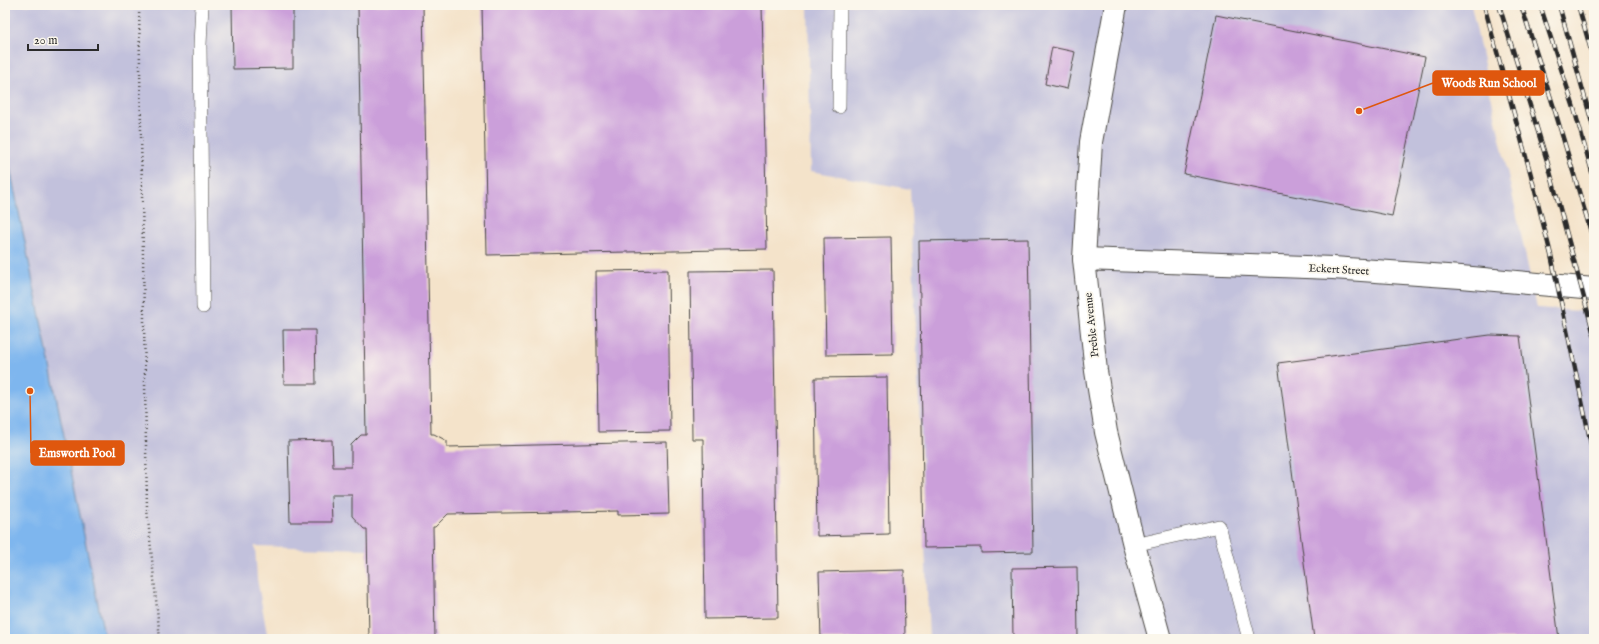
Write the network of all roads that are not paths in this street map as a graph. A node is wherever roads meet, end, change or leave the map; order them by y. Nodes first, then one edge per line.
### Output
1 (202, 5) edge
2 (840, 5) edge
3 (1116, 5) edge
4 (839, 107) dead end
5 (1084, 259) junction
6 (1594, 289) edge
7 (203, 307) dead end
8 (1134, 545) junction
9 (1160, 639) edge
10 (1249, 639) edge

1 - 7 lane
2 - 4 lane
3 - 5 street, Preble Avenue
5 - 6 street, Eckert Street
5 - 8 street, Preble Avenue
8 - 9 street, Preble Avenue
8 - 10 lane

